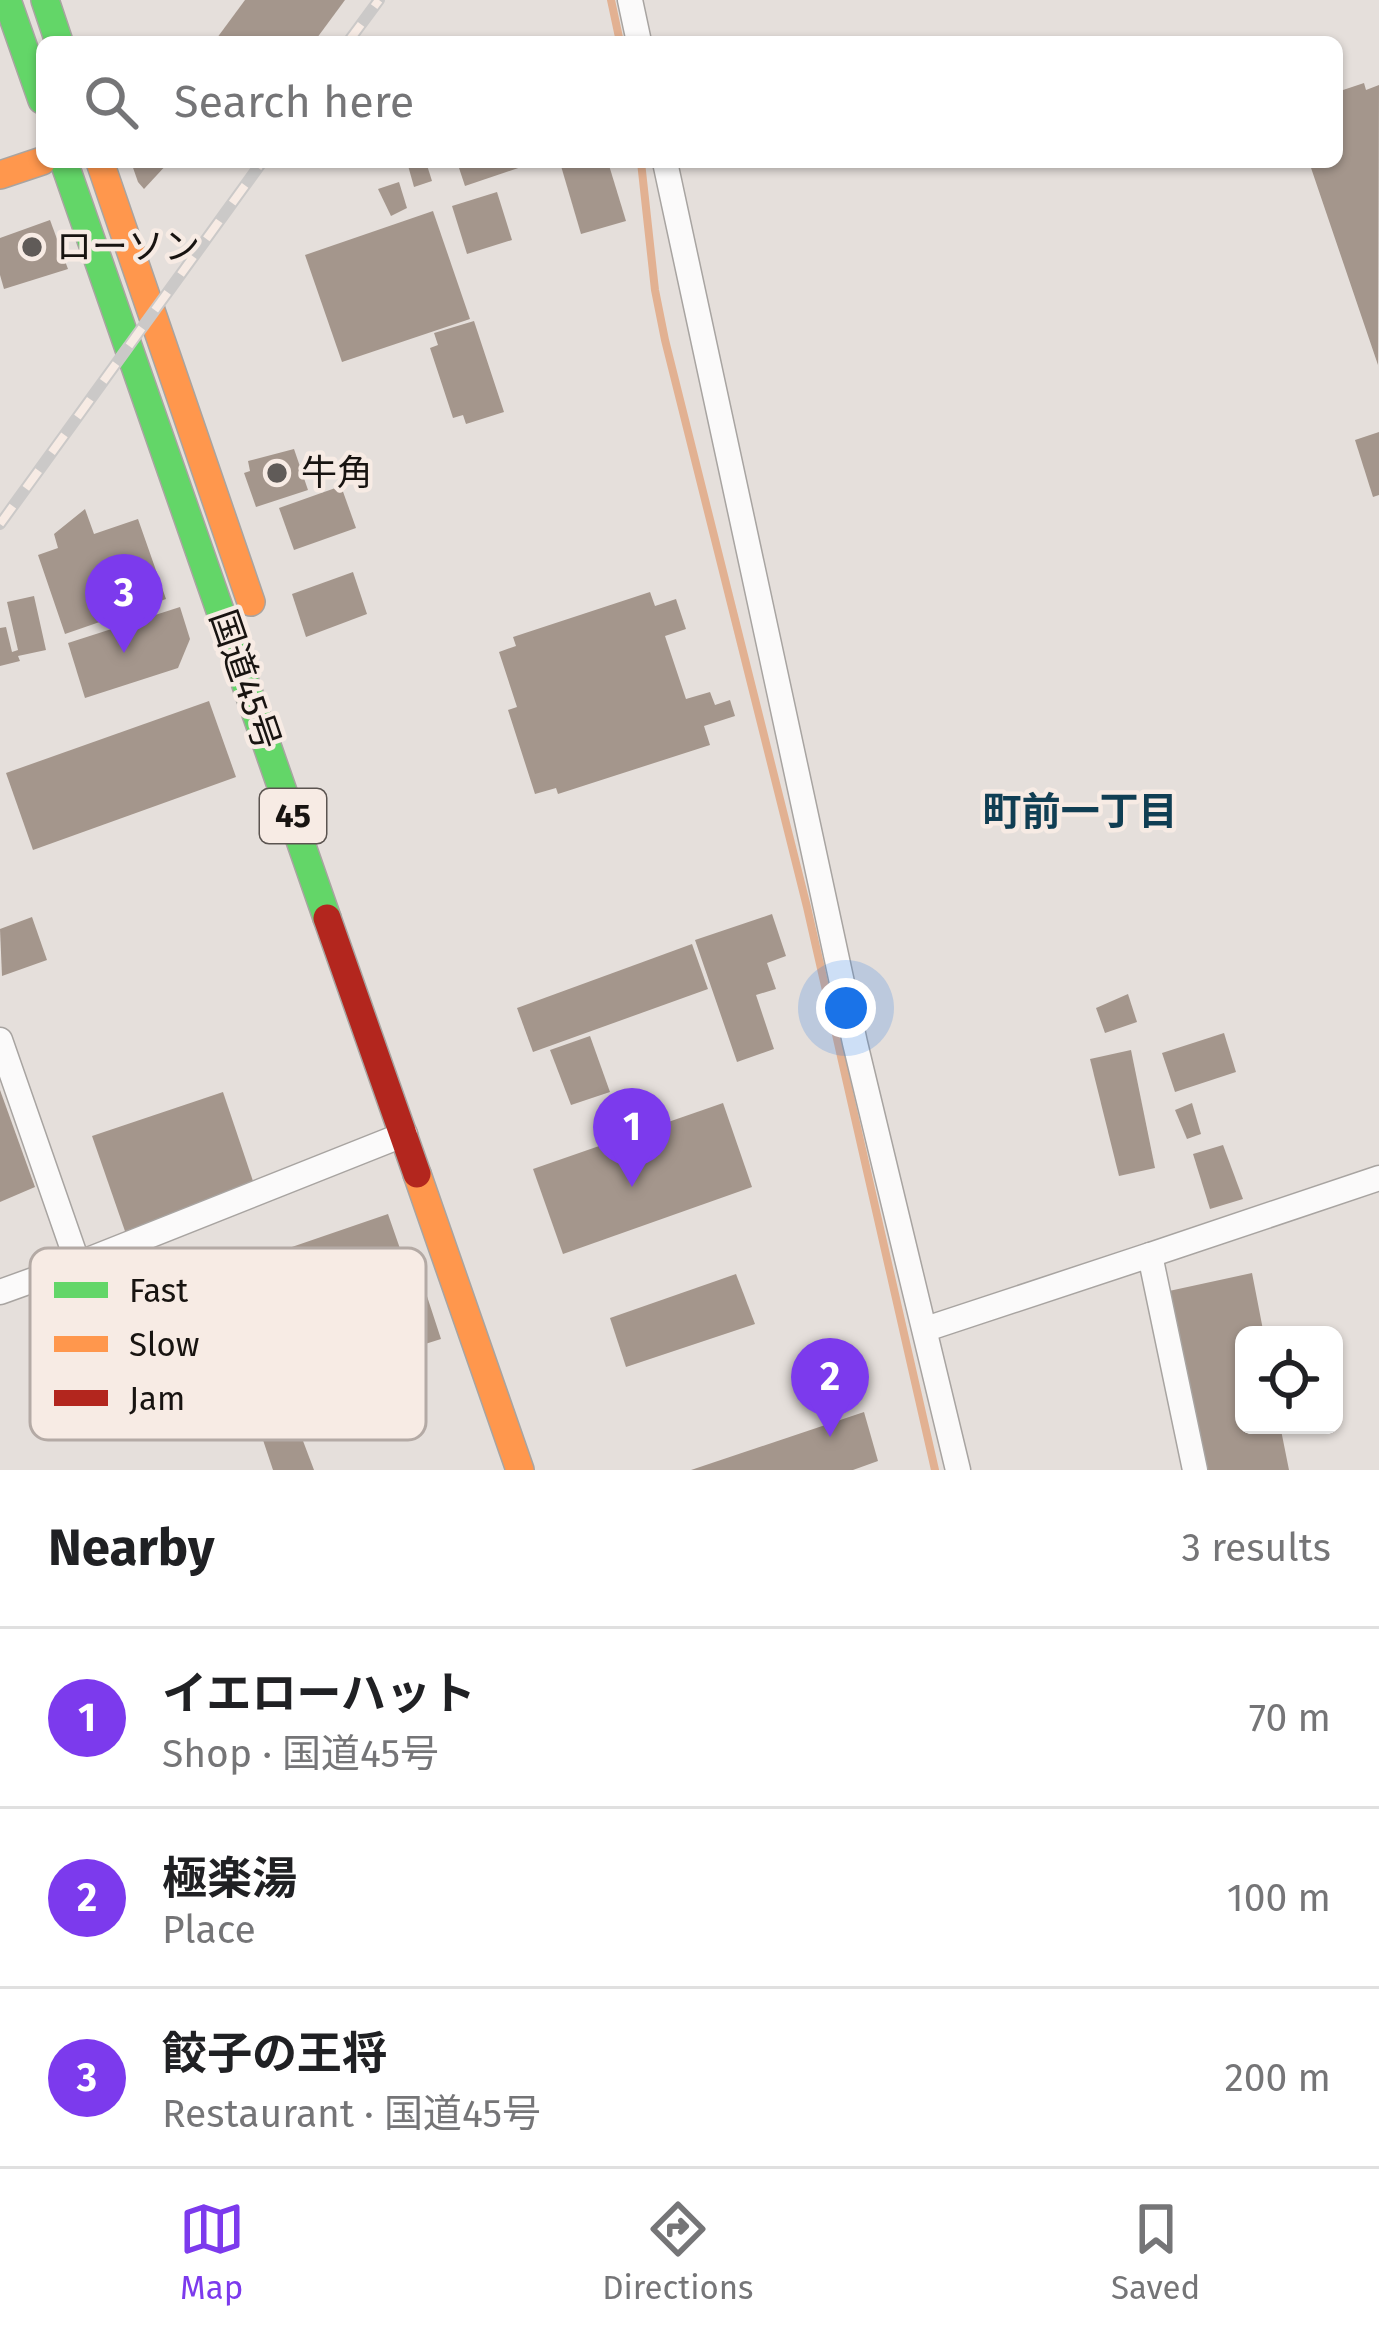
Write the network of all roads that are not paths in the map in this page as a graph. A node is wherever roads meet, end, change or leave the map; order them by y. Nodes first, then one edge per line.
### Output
1 (7, 0) edge
2 (44, 0) edge
3 (630, 0) edge
4 (57, 36) edge
5 (638, 36) edge
6 (36, 83) edge
7 (36, 163) edge
8 (66, 168) edge
9 (102, 168) edge
10 (666, 168) edge
11 (0, 175) edge
12 (262, 637) dead end
13 (0, 1040) edge
14 (405, 1134) junction
15 (1379, 1178) edge
16 (72, 1248) edge
17 (118, 1248) edge
18 (1150, 1255) junction
19 (30, 1281) edge
20 (0, 1292) edge
21 (926, 1329) junction
22 (520, 1470) edge
23 (958, 1470) edge
24 (1195, 1470) edge

1 - 6 main road
2 - 4 main road
3 - 5 street
7 - 11 main road
8 - 14 main road, 国道45号 / 45
9 - 12 main road, 国道45号
10 - 21 street
13 - 16 street
14 - 17 street
14 - 22 main road, 国道45号 / 45
15 - 18 street
18 - 21 street
18 - 24 street
19 - 20 street
21 - 23 street

